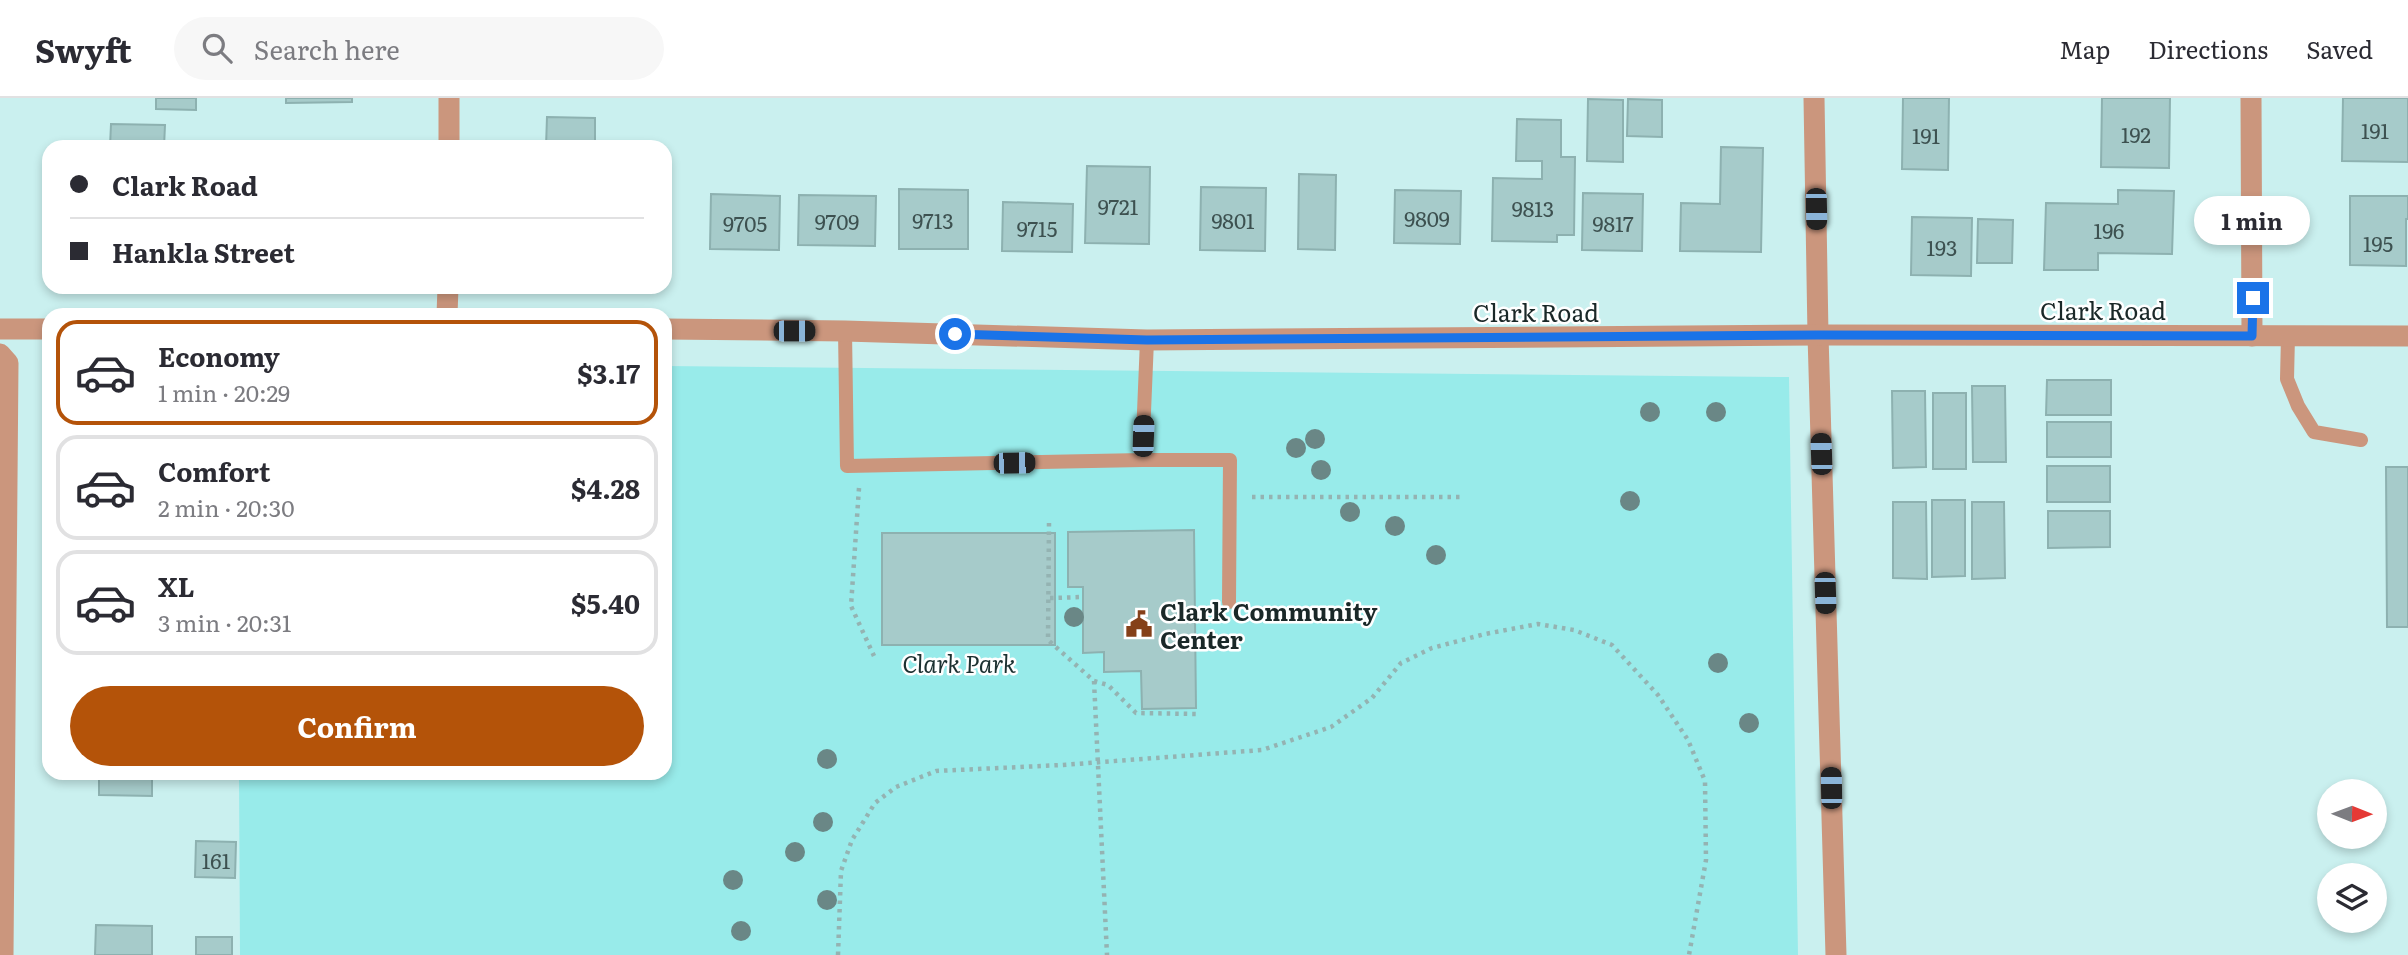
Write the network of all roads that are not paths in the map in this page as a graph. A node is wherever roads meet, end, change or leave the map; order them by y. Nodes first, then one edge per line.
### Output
1 (449, 98) edge
2 (1814, 98) edge
3 (2251, 98) edge
4 (449, 140) edge
5 (0, 329) edge
6 (42, 329) edge
7 (672, 329) edge
8 (845, 331) junction
9 (1818, 335) junction
10 (2252, 336) junction
11 (2288, 336) junction
12 (2408, 336) edge
13 (1147, 340) junction
14 (0, 354) edge
15 (2361, 440) dead end
16 (1142, 460) junction
17 (1229, 602) dead end
18 (3, 955) edge
19 (1836, 955) edge

1 - 4 street
2 - 9 street
3 - 10 street
5 - 6 street
7 - 8 street, Clark Road
8 - 13 street, Clark Road
8 - 16 lane
9 - 10 street, Clark Road
9 - 13 street, Clark Road
9 - 19 street
10 - 11 street, Clark Road
11 - 12 street, Clark Road
11 - 15 lane
13 - 16 lane
14 - 18 street
16 - 17 lane

